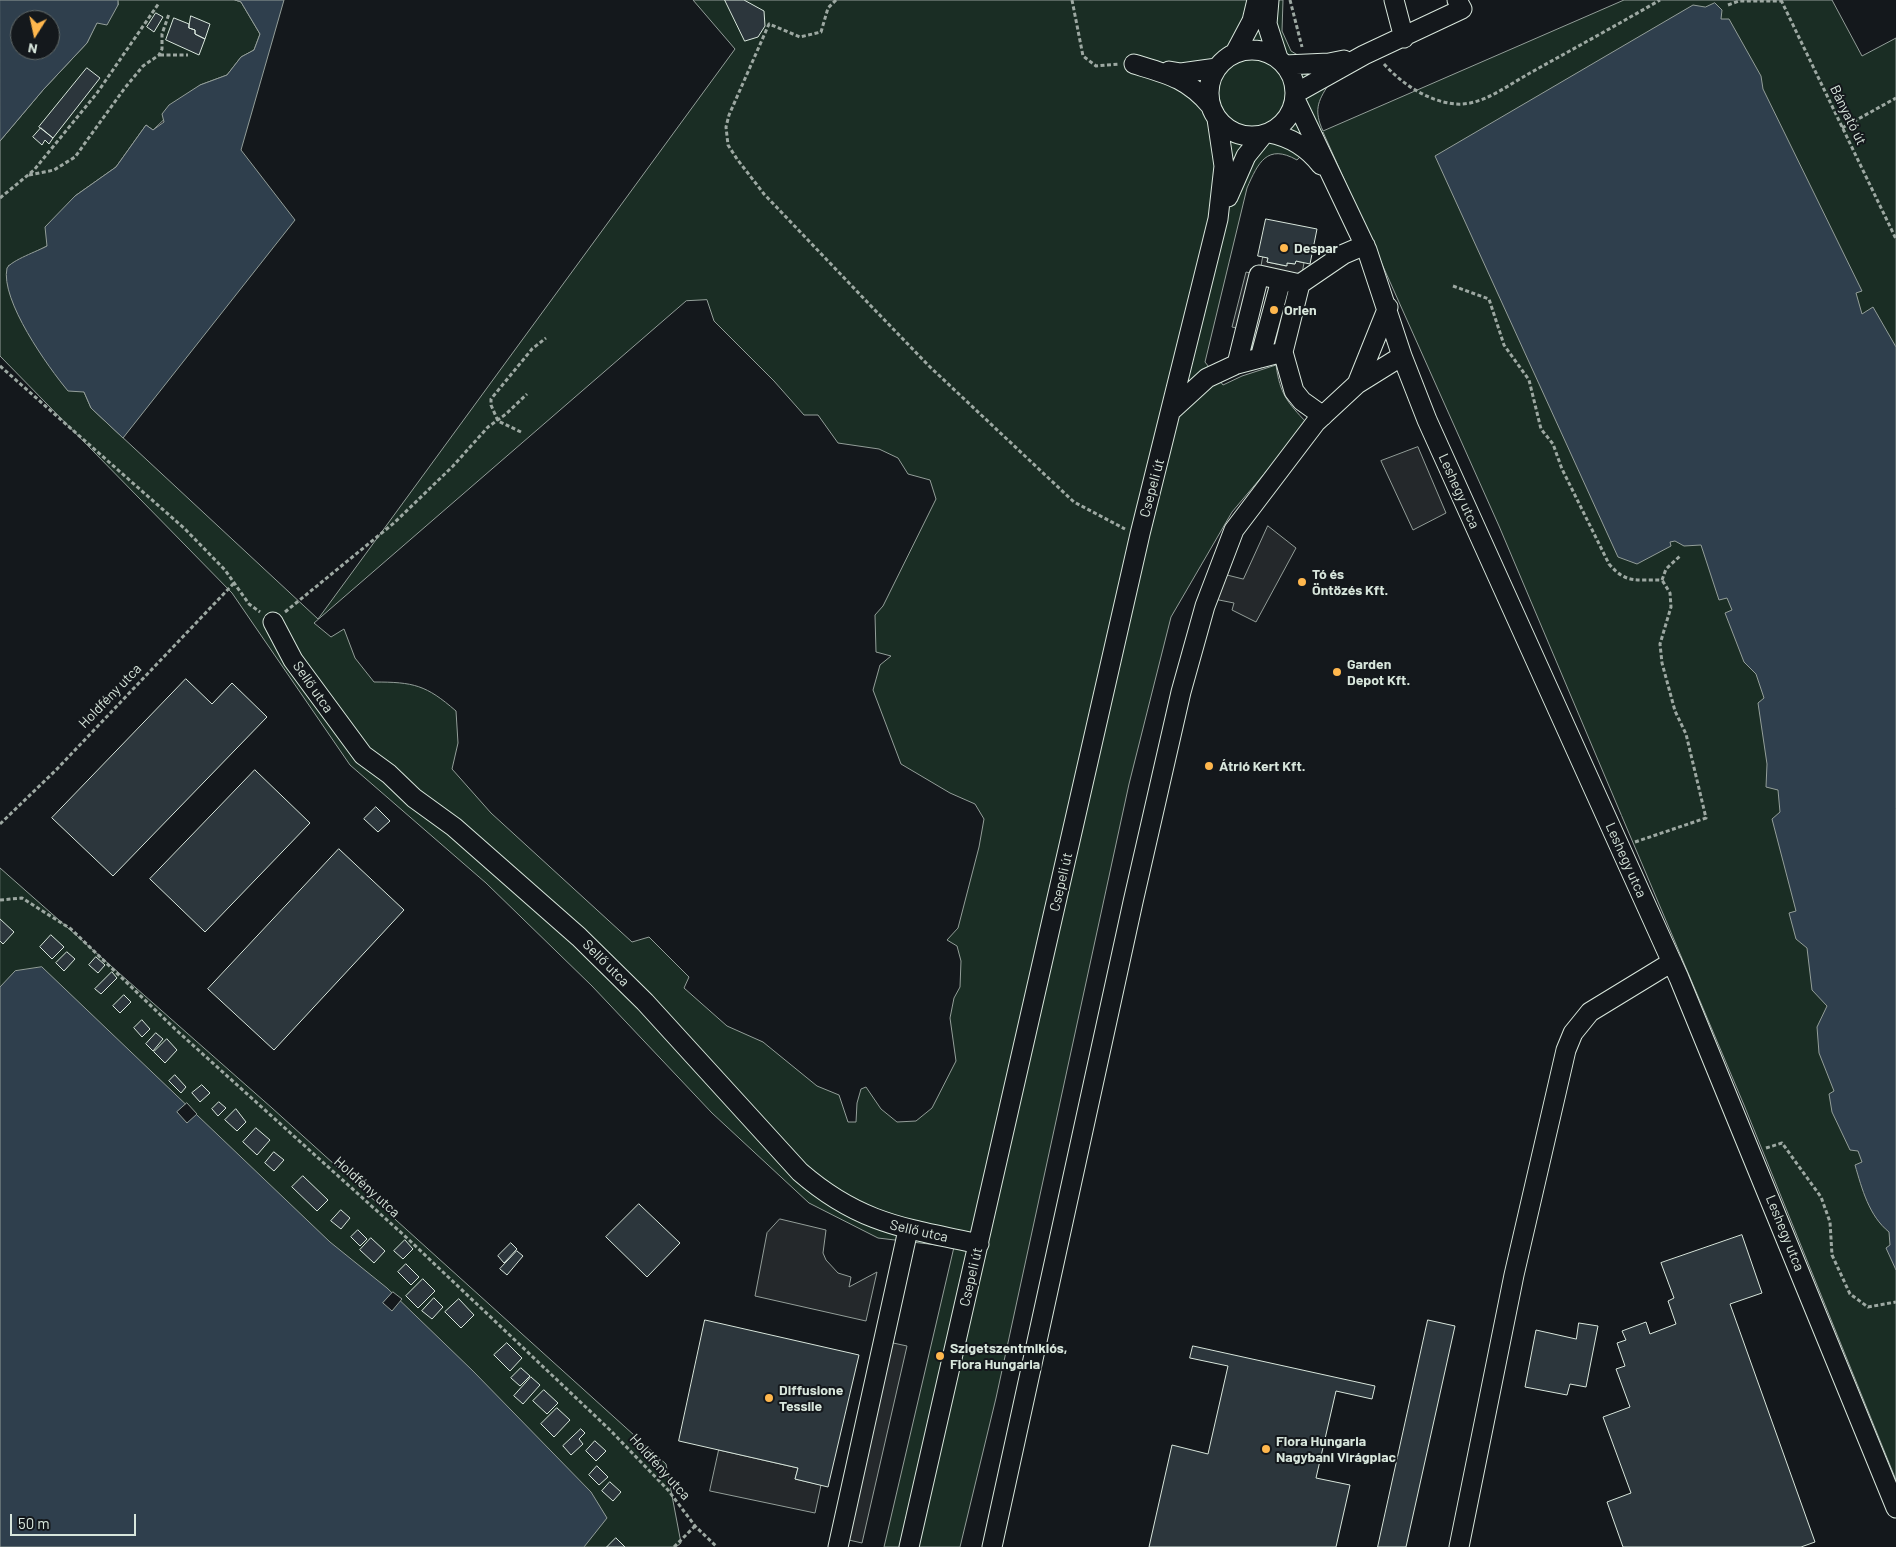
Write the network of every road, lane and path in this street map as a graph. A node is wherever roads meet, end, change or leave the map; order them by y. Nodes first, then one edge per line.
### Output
1 (836, 0) edge
2 (1072, 0) edge
3 (1257, 0) edge
4 (1269, 0) edge
5 (1290, 0) edge
6 (1394, 0) edge
7 (1457, 0) edge
8 (1660, 0) edge
9 (1756, 1) edge
10 (1781, 1) edge
11 (159, 3) dead end
12 (1728, 5) dead end
13 (169, 14) dead end
14 (1404, 38) junction
15 (1235, 53) junction
16 (1368, 54) junction
17 (159, 55) junction
18 (188, 55) dead end
19 (1282, 62) junction
20 (1134, 64) junction
21 (1313, 65) junction
22 (1217, 68) junction
23 (1296, 96) junction
24 (1896, 98) edge
25 (1214, 112) junction
26 (1842, 128) junction
27 (1266, 134) junction
28 (29, 175) junction
29 (0, 198) edge
30 (1352, 215) junction
31 (1218, 218) junction
32 (1896, 239) edge
33 (1364, 245) junction
34 (1281, 280) junction
35 (1300, 284) junction
36 (1453, 286) dead end
37 (1388, 306) junction
38 (546, 338) dead end
39 (1282, 352) junction
40 (1402, 356) junction
41 (1260, 358) junction
42 (1237, 364) junction
43 (0, 366) edge
44 (1357, 384) junction
45 (527, 394) dead end
46 (1172, 410) junction
47 (1323, 416) junction
48 (498, 420) junction
49 (521, 432) dead end
50 (1140, 534) junction
51 (1680, 556) dead end
52 (1662, 580) junction
53 (235, 582) junction
54 (273, 622) junction
55 (0, 824) edge
56 (1620, 847) junction
57 (0, 900) edge
58 (1672, 962) junction
59 (1751, 1152) junction
60 (908, 1230) junction
61 (979, 1244) junction
62 (1896, 1302) edge
63 (1896, 1508) edge
64 (695, 1526) junction
65 (674, 1547) edge
66 (717, 1547) edge
67 (838, 1547) edge
68 (909, 1547) edge
69 (992, 1547) edge
70 (1459, 1547) edge

1 - 50 path
2 - 20 path
3 - 15 street
4 - 19 street
5 - 21 path
6 - 14 street
7 - 14 street
8 - 16 path
9 - 10 path
9 - 12 path
10 - 26 path, Bányató út
11 - 28 path
13 - 17 path
14 - 16 street
15 - 19 street
15 - 22 street
16 - 21 street
16 - 23 street
17 - 18 path
17 - 28 path
19 - 21 street
19 - 23 street
20 - 22 street
20 - 25 street
22 - 25 street
23 - 27 street
23 - 30 street, Leshegy utca
24 - 26 path
25 - 27 street
25 - 31 street, Csepeli út
26 - 32 path, Bányató út
27 - 30 street, Leshegy utca
27 - 31 street, Csepeli út
28 - 29 path
30 - 33 street, Leshegy utca
31 - 46 street, Csepeli út
33 - 35 street
33 - 37 street, Leshegy utca
34 - 35 street
34 - 41 street
34 - 42 street
35 - 39 street
36 - 52 path
37 - 40 street, Leshegy utca
37 - 44 street
38 - 48 path
39 - 41 street
39 - 47 street
40 - 44 street
40 - 56 street, Leshegy utca
41 - 42 street
42 - 46 street
43 - 53 path
44 - 47 street
45 - 48 path
46 - 50 street, Csepeli út
47 - 69 street
48 - 49 path
48 - 54 path
50 - 61 street, Csepeli út
51 - 52 path
52 - 56 path
53 - 54 path
53 - 55 path, Holdfény utca
54 - 60 street, Sellő utca
56 - 58 street, Leshegy utca
57 - 64 path, Holdfény utca
58 - 59 street, Leshegy utca
58 - 70 street
59 - 62 path
59 - 63 street, Leshegy utca
60 - 61 street, Sellő utca
60 - 67 street
61 - 68 street, Csepeli út
64 - 65 path
64 - 66 path, Holdfény utca

